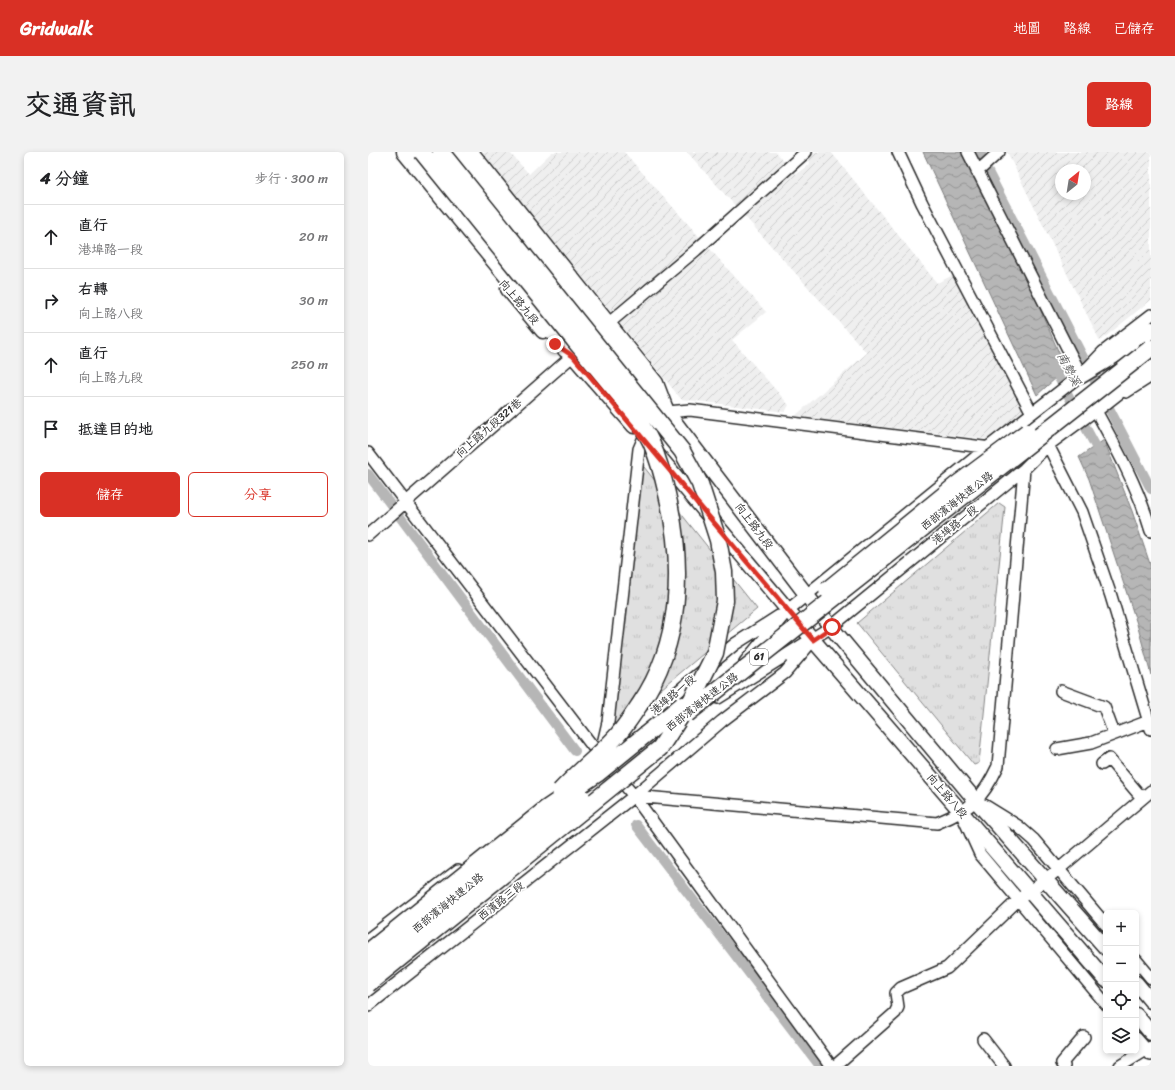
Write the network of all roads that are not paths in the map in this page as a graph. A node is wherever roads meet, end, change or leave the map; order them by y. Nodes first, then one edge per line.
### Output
1 (396, 152) edge
2 (405, 152) edge
3 (422, 152) edge
4 (433, 152) edge
5 (441, 152) edge
6 (806, 152) edge
7 (898, 152) edge
8 (968, 152) edge
9 (999, 152) edge
10 (462, 155) edge
11 (977, 172) junction
12 (549, 294) junction
13 (1151, 315) edge
14 (605, 327) junction
15 (1151, 330) edge
16 (1151, 338) edge
17 (587, 344) junction
18 (1151, 348) edge
19 (1151, 353) edge
20 (573, 356) junction
21 (1151, 365) edge
22 (1081, 375) junction
23 (1151, 376) edge
24 (1095, 409) junction
25 (667, 412) junction
26 (1032, 413) junction
27 (643, 436) junction
28 (1048, 445) junction
29 (986, 448) junction
30 (368, 453) edge
31 (1024, 469) junction
32 (1147, 500) edge
33 (406, 503) junction
34 (1151, 531) edge
35 (368, 535) edge
36 (806, 595) junction
37 (788, 610) junction
38 (832, 627) junction
39 (813, 640) junction
40 (1061, 691) dead end
41 (695, 713) junction
42 (1150, 725) edge
43 (1114, 734) junction
44 (1057, 749) dead end
45 (600, 756) junction
46 (1102, 764) dead end
47 (617, 776) junction
48 (1151, 791) edge
49 (634, 796) junction
50 (1142, 798) junction
51 (976, 801) junction
52 (547, 808) junction
53 (962, 813) junction
54 (1059, 869) junction
55 (1046, 878) junction
56 (1030, 891) junction
57 (1018, 900) junction
58 (1103, 921) edge
59 (368, 939) edge
60 (1104, 946) edge
61 (368, 952) edge
62 (1139, 964) edge
63 (368, 968) edge
64 (368, 976) edge
65 (1103, 976) edge
66 (1151, 978) edge
67 (368, 984) edge
68 (1139, 987) edge
69 (1103, 1000) edge
70 (1151, 1001) edge
71 (368, 1006) edge
72 (1138, 1018) edge
73 (1151, 1033) edge
74 (1084, 1038) dead end
75 (983, 1039) dead end
76 (1139, 1041) edge
77 (1149, 1051) edge
78 (831, 1066) edge
79 (835, 1066) edge
80 (1004, 1066) edge
81 (1064, 1066) edge
82 (1120, 1066) edge

1 - 20 main road, 向上路九段
2 - 20 highway
3 - 52 highway, bridge
4 - 12 main road
5 - 67 highway, bridge
6 - 14 street, 向上路九段321巷
7 - 26 street
8 - 11 street
9 - 11 street
10 - 14 highway
11 - 22 street
12 - 17 main road
12 - 20 main road
13 - 22 street, 港埠路一段
14 - 17 street, 向上路九段321巷
14 - 25 highway
15 - 22 highway
16 - 52 highway, 西部濱海快速公路 / 61, bridge
17 - 20 street, 向上路九段321巷
17 - 25 main road
18 - 63 highway, 西部濱海快速公路 / 61, bridge
19 - 24 street, 港埠路一段
19 - 29 street, 港埠路一段
20 - 27 main road, 向上路九段
20 - 33 street, 向上路九段321巷
21 - 24 highway
22 - 26 street, 港埠路一段
23 - 24 street, 港埠路一段
24 - 28 street, 港埠路一段
24 - 32 street
25 - 27 street
25 - 29 street
25 - 36 main road, 向上路九段
26 - 29 street, 港埠路一段
27 - 37 main road, 向上路九段
27 - 45 street
28 - 31 street, 港埠路一段
28 - 42 street
29 - 36 street, 港埠路一段
30 - 33 street
31 - 38 street, 港埠路一段
31 - 51 street
32 - 34 street
33 - 35 street, 向上路九段321巷
33 - 45 street
36 - 37 street, 港埠路一段
36 - 38 main road, 向上路八段
37 - 39 main road, 向上路八段
37 - 41 street, 港埠路一段
37 - 45 street, 港埠路一段
38 - 39 street, 港埠路一段
38 - 51 main road, 向上路八段
39 - 41 street, 港埠路一段
39 - 49 street, 港埠路一段
39 - 53 main road, 向上路八段
40 - 43 street
41 - 47 street, 港埠路一段
42 - 43 street
43 - 44 street
45 - 47 street
45 - 59 street
46 - 50 street
47 - 49 street
47 - 64 street
48 - 50 street
49 - 53 street
49 - 71 street, 西濱路三段
49 - 78 street
50 - 54 street
51 - 53 street
51 - 54 street
51 - 55 main road, 向上路八段
52 - 61 highway, 西部濱海快速公路 / 61, bridge
53 - 56 main road, 向上路八段
53 - 57 street
54 - 55 street
54 - 58 street
55 - 56 street
55 - 60 main road, 向上路八段
56 - 57 street
56 - 65 main road, 向上路八段
57 - 69 street
57 - 79 street
62 - 66 street
68 - 70 main road
72 - 73 main road
74 - 81 street
75 - 80 street
76 - 77 street
77 - 82 street

